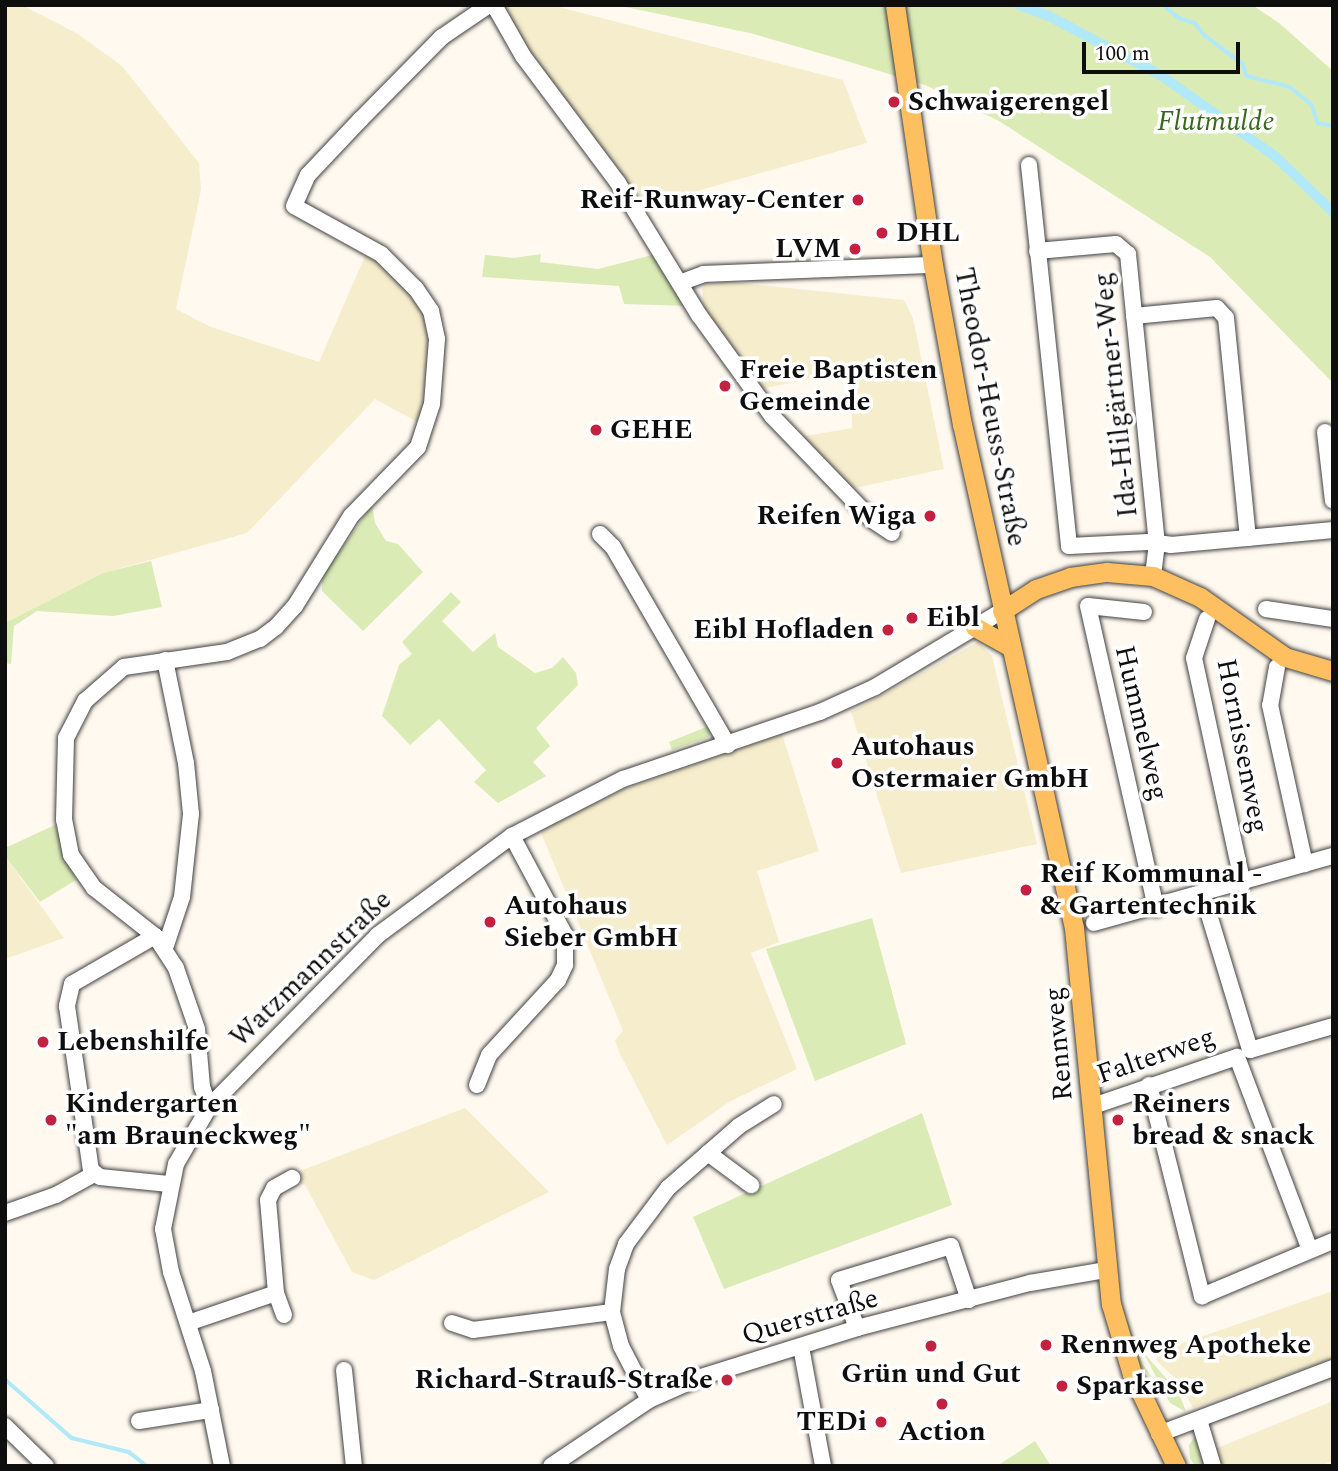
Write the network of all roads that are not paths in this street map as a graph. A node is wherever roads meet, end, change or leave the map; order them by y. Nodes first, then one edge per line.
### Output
1 (489, 5) edge
2 (494, 5) edge
3 (895, 5) edge
4 (1029, 165) dead end
5 (1037, 251) junction
6 (933, 265) junction
7 (681, 282) junction
8 (1134, 316) junction
9 (1325, 432) dead end
10 (1333, 501) edge
11 (1333, 530) edge
12 (892, 533) dead end
13 (600, 534) dead end
14 (1248, 538) junction
15 (1157, 543) junction
16 (993, 567) junction
17 (1153, 576) junction
18 (1036, 589) junction
19 (1266, 609) dead end
20 (1002, 611) junction
21 (1144, 612) dead end
22 (1207, 619) dead end
23 (1333, 620) edge
24 (975, 627) junction
25 (1011, 647) junction
26 (165, 660) junction
27 (1277, 667) dead end
28 (1333, 671) edge
29 (727, 745) junction
30 (512, 836) junction
31 (1333, 856) edge
32 (1305, 864) junction
33 (1243, 884) junction
34 (1203, 895) junction
35 (1156, 908) junction
36 (1094, 923) dead end
37 (160, 942) junction
38 (1333, 1026) edge
39 (1243, 1053) junction
40 (477, 1085) dead end
41 (1149, 1085) junction
42 (774, 1104) dead end
43 (1093, 1106) junction
44 (209, 1107) junction
45 (708, 1153) junction
46 (94, 1174) junction
47 (292, 1178) dead end
48 (169, 1184) junction
49 (751, 1185) dead end
50 (5, 1213) edge
51 (1333, 1241) edge
52 (1310, 1250) junction
53 (1105, 1270) junction
54 (276, 1293) junction
55 (969, 1300) junction
56 (611, 1312) junction
57 (284, 1315) dead end
58 (188, 1322) junction
59 (452, 1323) dead end
60 (857, 1328) junction
61 (801, 1347) junction
62 (1333, 1367) edge
63 (344, 1370) dead end
64 (649, 1400) junction
65 (211, 1410) junction
66 (1199, 1420) junction
67 (139, 1421) dead end
68 (5, 1426) edge
69 (1159, 1434) junction
70 (46, 1466) edge
71 (222, 1466) edge
72 (354, 1466) edge
73 (551, 1466) edge
74 (823, 1466) edge
75 (1176, 1466) edge
76 (1213, 1466) edge

1 - 26 street
2 - 7 street
3 - 6 main road, Theodor-Heuss-Straße
4 - 5 street
5 - 8 street, Ida-Hilgärtner-Weg
5 - 15 street
6 - 7 street
6 - 16 main road, Theodor-Heuss-Straße
7 - 12 street
8 - 14 street
8 - 15 street, Ida-Hilgärtner-Weg
9 - 10 street
11 - 14 street
13 - 29 street
14 - 15 street
15 - 17 street, Ida-Hilgärtner-Weg
16 - 18 main road
16 - 20 main road, Theodor-Heuss-Straße
17 - 18 main road
17 - 28 main road
18 - 20 main road
19 - 23 street
20 - 24 street, Watzmannstraße
20 - 25 main road, Rennweg
21 - 35 street, Hummelweg
22 - 33 street, Hornissenweg
24 - 25 main road
24 - 29 street, Watzmannstraße
25 - 43 main road, Rennweg
26 - 37 street
26 - 37 street
27 - 32 street
29 - 30 street, Watzmannstraße
30 - 40 street
30 - 44 street, Watzmannstraße
31 - 32 street
32 - 33 street
33 - 34 street
34 - 35 street
34 - 39 street
35 - 36 street
37 - 44 street
37 - 46 street
38 - 39 street, Falterweg
39 - 41 street, Falterweg
39 - 52 street
41 - 43 street, Falterweg
41 - 52 street
42 - 45 street
43 - 53 main road, Rennweg
44 - 48 street, Watzmannstraße
45 - 49 street
45 - 56 street
46 - 48 street
46 - 50 street
47 - 54 street
48 - 58 street, Watzmannstraße
51 - 52 street
53 - 55 street, Querstraße
53 - 69 main road, Rennweg
54 - 57 street
54 - 58 street
55 - 60 street, Querstraße
55 - 60 street
56 - 59 street
56 - 64 street
58 - 65 street, Watzmannstraße
60 - 61 street, Querstraße
61 - 64 street, Querstraße
61 - 74 street
62 - 66 street
63 - 72 street
64 - 73 street, Querstraße
65 - 67 street
65 - 71 street, Watzmannstraße
66 - 69 street
66 - 76 street
68 - 70 street
69 - 75 main road, Rennweg

